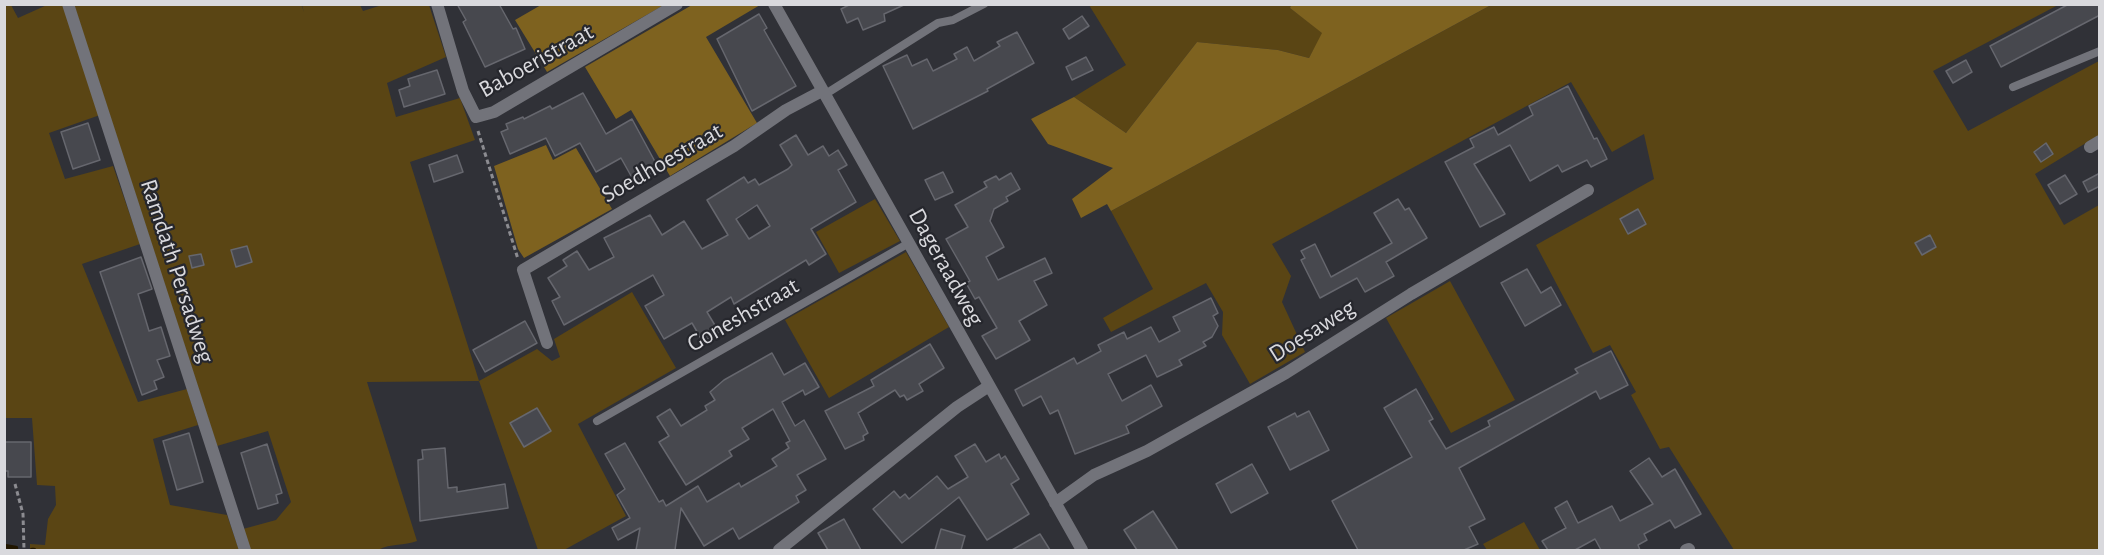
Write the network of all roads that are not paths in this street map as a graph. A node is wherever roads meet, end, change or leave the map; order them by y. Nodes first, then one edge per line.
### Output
1 (68, 4) edge
2 (436, 4) edge
3 (677, 4) edge
4 (774, 4) edge
5 (984, 4) edge
6 (2100, 51) edge
7 (2013, 87) dead end
8 (823, 93) junction
9 (1588, 190) dead end
10 (909, 243) junction
11 (547, 343) dead end
12 (989, 386) junction
13 (597, 421) dead end
14 (1055, 503) junction
15 (245, 550) edge
16 (779, 550) edge
17 (1082, 550) edge

1 - 15 street, Ramdath Persadweg
2 - 3 street, Baboeristraat
4 - 8 street, Dageraadweg
5 - 8 lane
6 - 7 lane
8 - 10 street, Dageraadweg
8 - 11 street, Soedhoestraat
9 - 14 street, Doesaweg
10 - 12 street, Dageraadweg
10 - 13 lane, Goneshstraat
12 - 14 street, Dageraadweg
12 - 16 street
14 - 17 street, Dageraadweg

